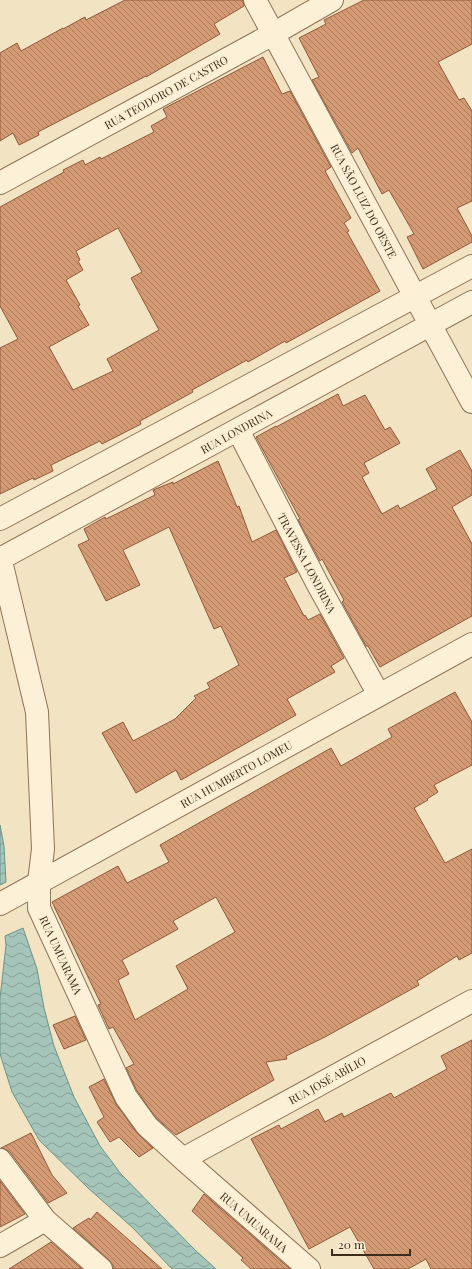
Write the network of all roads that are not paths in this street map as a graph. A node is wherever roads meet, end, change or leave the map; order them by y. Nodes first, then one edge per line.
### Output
1 (255, 0) edge
2 (332, 0) edge
3 (274, 34) junction
4 (0, 183) edge
5 (472, 266) edge
6 (415, 296) junction
7 (472, 302) edge
8 (430, 324) junction
9 (472, 402) edge
10 (238, 430) junction
11 (0, 519) edge
12 (0, 558) edge
13 (472, 644) edge
14 (379, 695) junction
15 (39, 882) junction
16 (0, 904) edge
17 (472, 1001) edge
18 (183, 1159) junction
19 (0, 1160) edge
20 (45, 1220) junction
21 (0, 1246) edge
22 (101, 1269) edge
23 (309, 1269) edge

1 - 3 street, RUA SÃO LUIZ DO OESTE
2 - 3 street, RUA TEODORO DE CASTRO
3 - 4 street, RUA TEODORO DE CASTRO
3 - 6 street, RUA SÃO LUIZ DO OESTE
5 - 6 street
6 - 8 street, RUA SÃO LUIZ DO OESTE
6 - 11 street
7 - 8 street, RUA LONDRINA
8 - 9 street, RUA SÃO LUIZ DO OESTE
8 - 10 street, RUA LONDRINA
10 - 12 street, RUA LONDRINA
10 - 14 street, TRAVESSA LONDRINA
12 - 15 street, RUA UMUARAMA
13 - 14 street, RUA HUMBERTO LOMEU
14 - 15 street, RUA HUMBERTO LOMEU
15 - 16 street, RUA HUMBERTO LOMEU
15 - 18 street, RUA UMUARAMA
17 - 18 street, RUA JOSÉ ABÍLIO
18 - 23 street, RUA UMUARAMA
19 - 20 street
20 - 21 street
20 - 22 street

